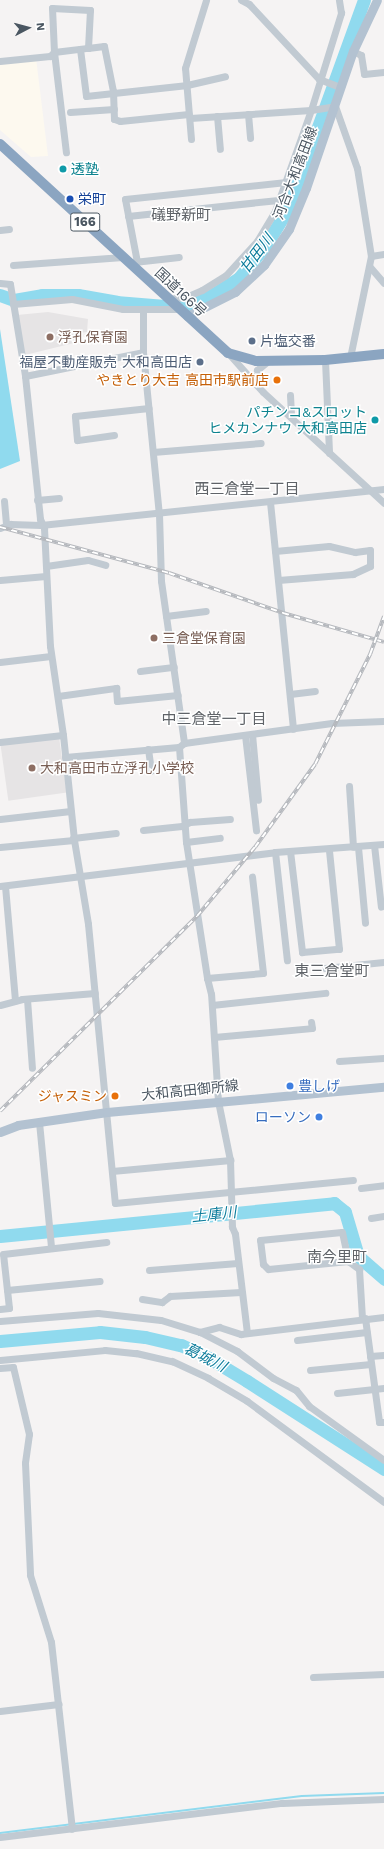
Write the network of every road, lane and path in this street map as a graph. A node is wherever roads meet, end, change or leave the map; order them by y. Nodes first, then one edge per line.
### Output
1 (206, 0) edge
2 (241, 0) edge
3 (339, 0) edge
4 (377, 0) edge
5 (88, 48) junction
6 (80, 49) junction
7 (353, 51) junction
8 (54, 52) junction
9 (0, 61) edge
10 (384, 72) edge
11 (225, 76) dead end
12 (322, 80) junction
13 (187, 85) junction
14 (338, 86) junction
15 (113, 94) junction
16 (331, 106) junction
17 (114, 109) junction
18 (314, 109) junction
19 (70, 112) dead end
20 (248, 114) junction
21 (189, 116) junction
22 (217, 116) junction
23 (250, 138) dead end
24 (191, 139) dead end
25 (0, 144) edge
26 (220, 149) dead end
27 (66, 152) dead end
28 (286, 182) junction
29 (278, 200) junction
30 (128, 216) junction
31 (9, 229) dead end
32 (0, 230) edge
33 (384, 254) edge
34 (370, 256) junction
35 (179, 257) dead end
36 (130, 260) junction
37 (13, 265) dead end
38 (370, 267) junction
39 (0, 283) edge
40 (384, 283) edge
41 (168, 300) junction
42 (13, 304) junction
43 (178, 309) junction
44 (143, 310) junction
45 (187, 316) junction
46 (143, 352) junction
47 (228, 353) junction
48 (384, 354) edge
49 (350, 357) junction
50 (325, 360) junction
51 (273, 361) junction
52 (25, 376) junction
53 (256, 384) junction
54 (290, 395) dead end
55 (149, 408) junction
56 (291, 417) junction
57 (114, 435) dead end
58 (261, 442) dead end
59 (153, 452) junction
60 (329, 454) junction
61 (384, 489) edge
62 (370, 490) junction
63 (59, 498) dead end
64 (38, 500) junction
65 (4, 501) dead end
66 (270, 502) junction
67 (384, 503) edge
68 (159, 514) junction
69 (41, 525) junction
70 (3, 527) edge
71 (276, 551) junction
72 (105, 565) dead end
73 (46, 566) junction
74 (46, 576) junction
75 (0, 580) edge
76 (278, 580) junction
77 (206, 611) dead end
78 (166, 616) junction
79 (51, 656) junction
80 (0, 662) edge
81 (174, 667) junction
82 (140, 671) dead end
83 (315, 691) dead end
84 (290, 694) junction
85 (178, 695) junction
86 (58, 696) junction
87 (384, 721) edge
88 (293, 729) junction
89 (63, 735) junction
90 (249, 735) junction
91 (0, 742) edge
92 (182, 745) junction
93 (148, 749) junction
94 (65, 757) junction
95 (151, 772) dead end
96 (350, 786) dead end
97 (258, 800) dead end
98 (71, 811) junction
99 (0, 819) edge
100 (230, 819) dead end
101 (185, 825) junction
102 (143, 830) dead end
103 (256, 830) dead end
104 (116, 833) dead end
105 (220, 838) dead end
106 (74, 839) junction
107 (186, 842) junction
108 (384, 844) edge
109 (374, 845) junction
110 (0, 847) edge
111 (356, 847) junction
112 (329, 850) junction
113 (290, 851) junction
114 (275, 852) junction
115 (189, 863) junction
116 (252, 877) dead end
117 (80, 878) junction
118 (2, 886) edge
119 (381, 907) dead end
120 (365, 923) dead end
121 (287, 960) dead end
122 (384, 962) edge
123 (325, 968) dead end
124 (207, 978) junction
125 (95, 993) junction
126 (325, 993) dead end
127 (27, 999) junction
128 (15, 1001) junction
129 (212, 1005) junction
130 (0, 1006) edge
131 (311, 1022) dead end
132 (214, 1037) junction
133 (384, 1058) edge
134 (339, 1061) dead end
135 (32, 1068) dead end
136 (384, 1087) edge
137 (218, 1101) junction
138 (107, 1112) junction
139 (38, 1122) junction
140 (0, 1132) edge
141 (230, 1160) junction
142 (112, 1171) junction
143 (353, 1180) dead end
144 (384, 1185) edge
145 (361, 1188) dead end
146 (233, 1192) junction
147 (384, 1216) edge
148 (371, 1218) dead end
149 (106, 1242) dead end
150 (51, 1247) junction
151 (348, 1261) junction
152 (238, 1263) junction
153 (149, 1270) dead end
154 (100, 1281) dead end
155 (7, 1290) junction
156 (241, 1292) junction
157 (142, 1299) dead end
158 (0, 1309) edge
159 (384, 1317) edge
160 (363, 1318) junction
161 (0, 1321) edge
162 (200, 1332) junction
163 (367, 1332) junction
164 (247, 1333) junction
165 (297, 1340) dead end
166 (384, 1355) edge
167 (370, 1356) junction
168 (0, 1360) edge
169 (371, 1364) junction
170 (0, 1368) edge
171 (310, 1370) dead end
172 (384, 1388) edge
173 (374, 1389) junction
174 (337, 1393) dead end
175 (384, 1422) edge
176 (384, 1460) edge
177 (384, 1502) edge
178 (384, 1674) edge
179 (313, 1677) dead end
180 (59, 1704) junction
181 (0, 1711) edge
182 (384, 1799) edge
183 (71, 1825) junction
184 (0, 1837) edge

1 - 13 street
2 - 12 street
3 - 12 street
4 - 7 main road, 河合大和高田線
5 - 6 street
5 - 8 street
5 - 15 street
6 - 8 street
6 - 15 street
7 - 10 street
7 - 14 main road, 河合大和高田線
8 - 9 street
8 - 27 street
11 - 13 street
12 - 14 street
12 - 18 street
13 - 15 street
13 - 21 street
14 - 16 main road, 河合大和高田線
15 - 17 street
16 - 18 street
16 - 34 street
16 - 45 main road, 河合大和高田線
17 - 19 street
17 - 21 street
18 - 20 street
18 - 28 street
20 - 22 street
20 - 23 street
21 - 22 street
21 - 24 street
22 - 26 street
25 - 36 highway, 国道166号 / 166
28 - 29 street
28 - 30 street
29 - 30 street
29 - 41 street
30 - 36 street
31 - 32 street
33 - 34 street
34 - 38 street
35 - 36 street
36 - 37 street
36 - 41 highway, 国道166号 / 166
38 - 40 street
38 - 49 street
39 - 42 street
41 - 43 highway, 国道166号 / 166
42 - 44 street
42 - 52 street
43 - 44 street
43 - 45 highway, 国道166号 / 166
44 - 46 street
45 - 47 highway, 国道166号 / 166
46 - 52 street
46 - 55 street
47 - 51 highway, 国道166号 / 166
47 - 53 street
48 - 49 highway, 国道166号 / 166
49 - 50 highway, 国道166号 / 166
50 - 51 highway, 国道166号 / 166
50 - 60 street
51 - 53 street
52 - 64 street
53 - 56 street
54 - 56 street
55 - 57 street
55 - 59 street
56 - 60 street
58 - 59 street
59 - 68 street
60 - 62 street
61 - 62 street
62 - 66 street
62 - 67 street
63 - 64 street
64 - 69 street
65 - 70 street
66 - 68 street
66 - 71 street
68 - 69 street
68 - 78 street
69 - 70 street
69 - 73 street
71 - 76 street
71 - 76 street
72 - 73 street
73 - 74 street
74 - 75 street
74 - 79 street
76 - 84 street
77 - 78 street
78 - 81 street
79 - 80 street
79 - 86 street
81 - 82 street
81 - 85 street
83 - 84 street
84 - 88 street
85 - 86 street
85 - 92 street
86 - 89 street
87 - 88 street
88 - 90 street
89 - 91 street
89 - 94 street
90 - 92 street
90 - 97 street
90 - 103 street
92 - 93 street
92 - 101 street
93 - 94 street
93 - 95 street
94 - 98 street
96 - 111 street
98 - 99 street
98 - 106 street
100 - 101 street
101 - 102 street
101 - 107 street
104 - 106 street
105 - 107 street
106 - 110 street
106 - 117 street
107 - 115 street
108 - 109 street
109 - 111 street
109 - 119 street
111 - 112 street
111 - 120 street
112 - 113 street
112 - 113 street
113 - 114 street
114 - 115 street
114 - 121 street
115 - 117 street
115 - 124 street
116 - 124 street
117 - 118 street
117 - 125 street
118 - 128 street
122 - 123 street
124 - 129 street
125 - 127 street
125 - 138 street
126 - 129 street
127 - 128 street
127 - 135 street
128 - 130 street
129 - 132 street
131 - 132 street
132 - 137 street
133 - 134 street
136 - 137 main road, 大和高田御所線
137 - 138 main road, 大和高田御所線
137 - 141 street
138 - 139 main road, 大和高田御所線
138 - 142 street
139 - 140 main road, 大和高田御所線
139 - 150 street
141 - 142 street
141 - 146 street
142 - 146 street
143 - 146 street
144 - 145 street
146 - 152 street
147 - 148 street
149 - 150 street
150 - 155 street
151 - 151 street
151 - 160 street
152 - 153 street
152 - 156 street
154 - 155 street
155 - 158 street
156 - 157 street
156 - 164 street
159 - 160 street
160 - 163 street
160 - 164 street
161 - 162 street
162 - 164 street
162 - 176 street
163 - 165 street
163 - 167 street
166 - 167 street
167 - 169 street
168 - 177 street
169 - 171 street
169 - 173 street
170 - 180 street
172 - 173 street
173 - 174 street
173 - 175 street
178 - 179 street
180 - 181 street
180 - 183 street
182 - 183 street
183 - 184 street

